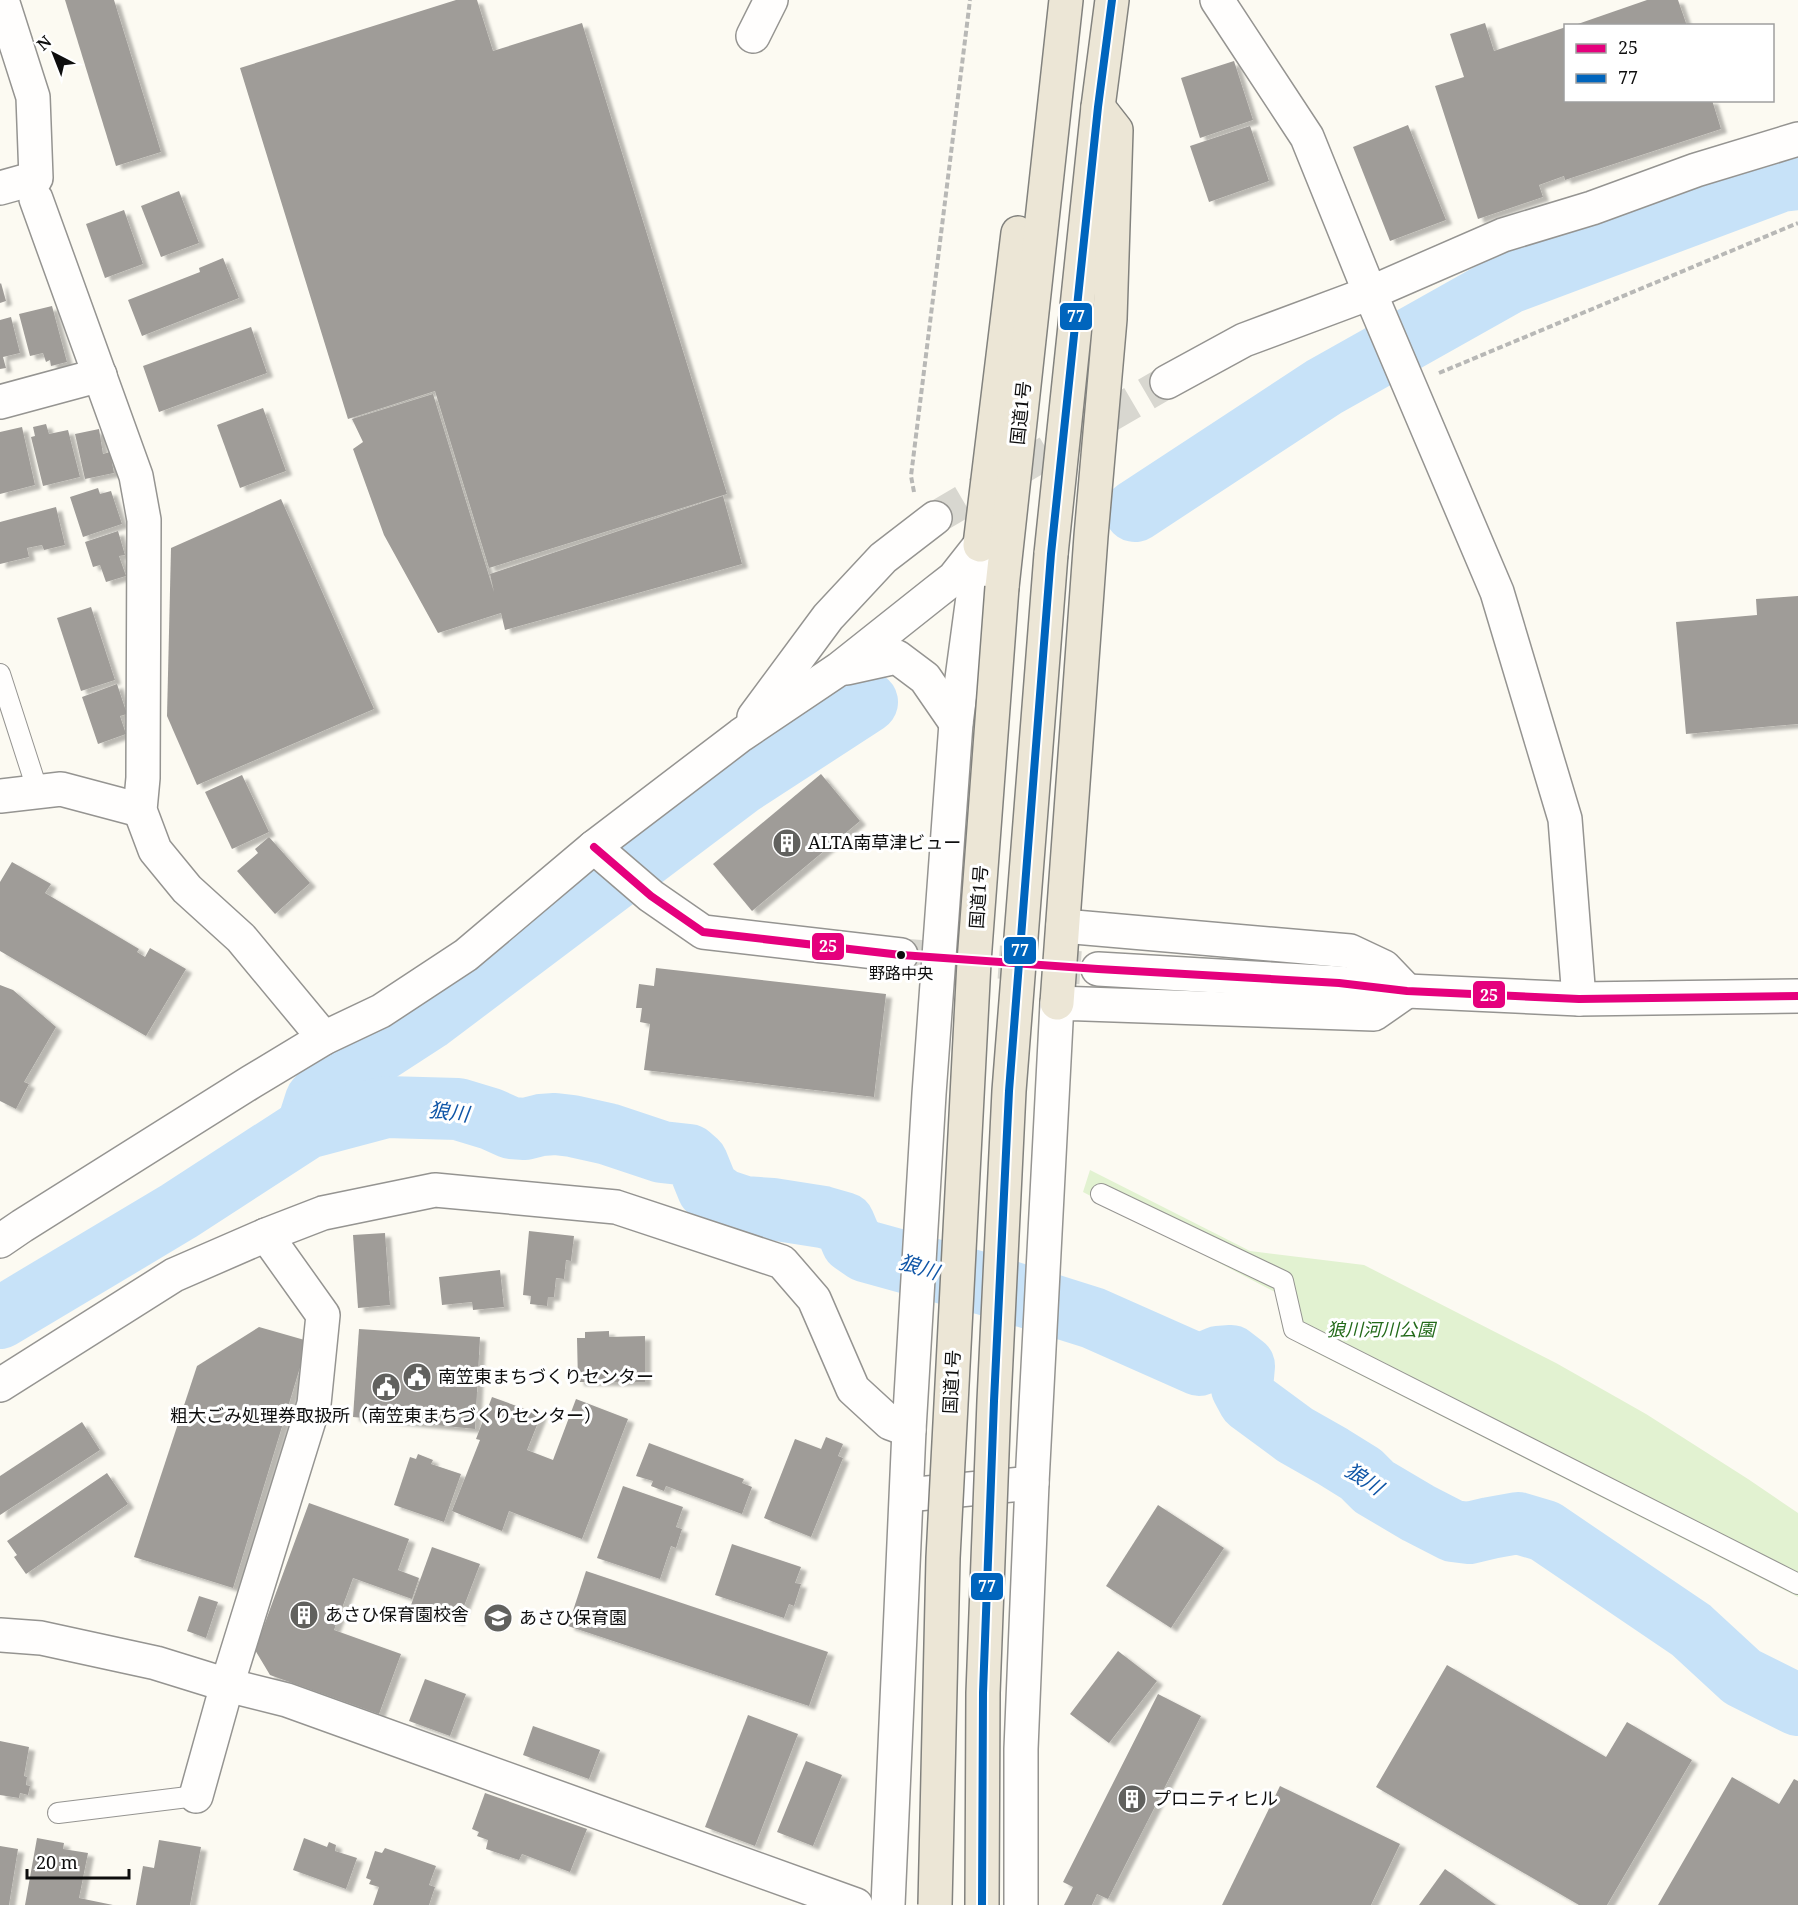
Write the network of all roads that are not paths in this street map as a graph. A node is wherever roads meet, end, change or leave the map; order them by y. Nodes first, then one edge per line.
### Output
1 (2, 0) edge
2 (771, 0) edge
3 (1066, 0) edge
4 (1112, 0) edge
5 (1217, 0) edge
6 (753, 36) dead end
7 (1054, 105) junction
8 (1098, 107) junction
9 (1798, 139) edge
10 (0, 188) edge
11 (36, 199) dead end
12 (1370, 293) junction
13 (100, 375) junction
14 (1167, 382) tunnel mouth
15 (0, 402) edge
16 (928, 523) tunnel mouth
17 (980, 545) junction
18 (839, 669) junction
19 (0, 674) edge
20 (956, 723) junction
21 (741, 735) junction
22 (38, 792) junction
23 (0, 796) edge
24 (140, 810) junction
25 (594, 847) junction
26 (1063, 926) junction
27 (901, 955) tunnel mouth
28 (1098, 969) tunnel mouth
29 (1407, 991) junction
30 (1798, 996) edge
31 (1579, 999) junction
32 (1057, 1003) junction
33 (324, 1038) junction
34 (1101, 1194) dead end
35 (266, 1235) junction
36 (0, 1241) edge
37 (0, 1385) edge
38 (909, 1430) junction
39 (1032, 1483) junction
40 (907, 1496) junction
41 (1798, 1584) edge
42 (0, 1635) edge
43 (227, 1685) junction
44 (196, 1796) joint
45 (58, 1813) dead end
46 (856, 1905) edge
47 (888, 1905) edge
48 (935, 1905) edge
49 (982, 1905) edge
50 (1021, 1905) edge

1 - 10 street
2 - 6 street
3 - 7 highway, 国道1号
4 - 8 highway
5 - 12 street
7 - 17 highway
7 - 48 highway, 国道1号, bridge
8 - 26 highway
8 - 49 highway, bridge
9 - 12 street
11 - 13 street
12 - 14 street
12 - 31 street
13 - 15 street
13 - 24 street
16 - 21 street
17 - 18 street
17 - 20 street
18 - 20 street
18 - 21 street
19 - 22 lane
20 - 38 street
21 - 25 street
22 - 23 street
22 - 24 street
24 - 33 street
25 - 27 street
25 - 33 street
26 - 29 street
26 - 32 highway
28 - 29 street
29 - 31 street
29 - 32 street
30 - 31 street
32 - 39 street
33 - 36 street
34 - 41 lane
35 - 37 street
35 - 38 street
35 - 43 street
38 - 40 street
39 - 40 street
39 - 50 street
40 - 47 street
42 - 43 street
43 - 44 street
43 - 46 street
44 - 45 lane

